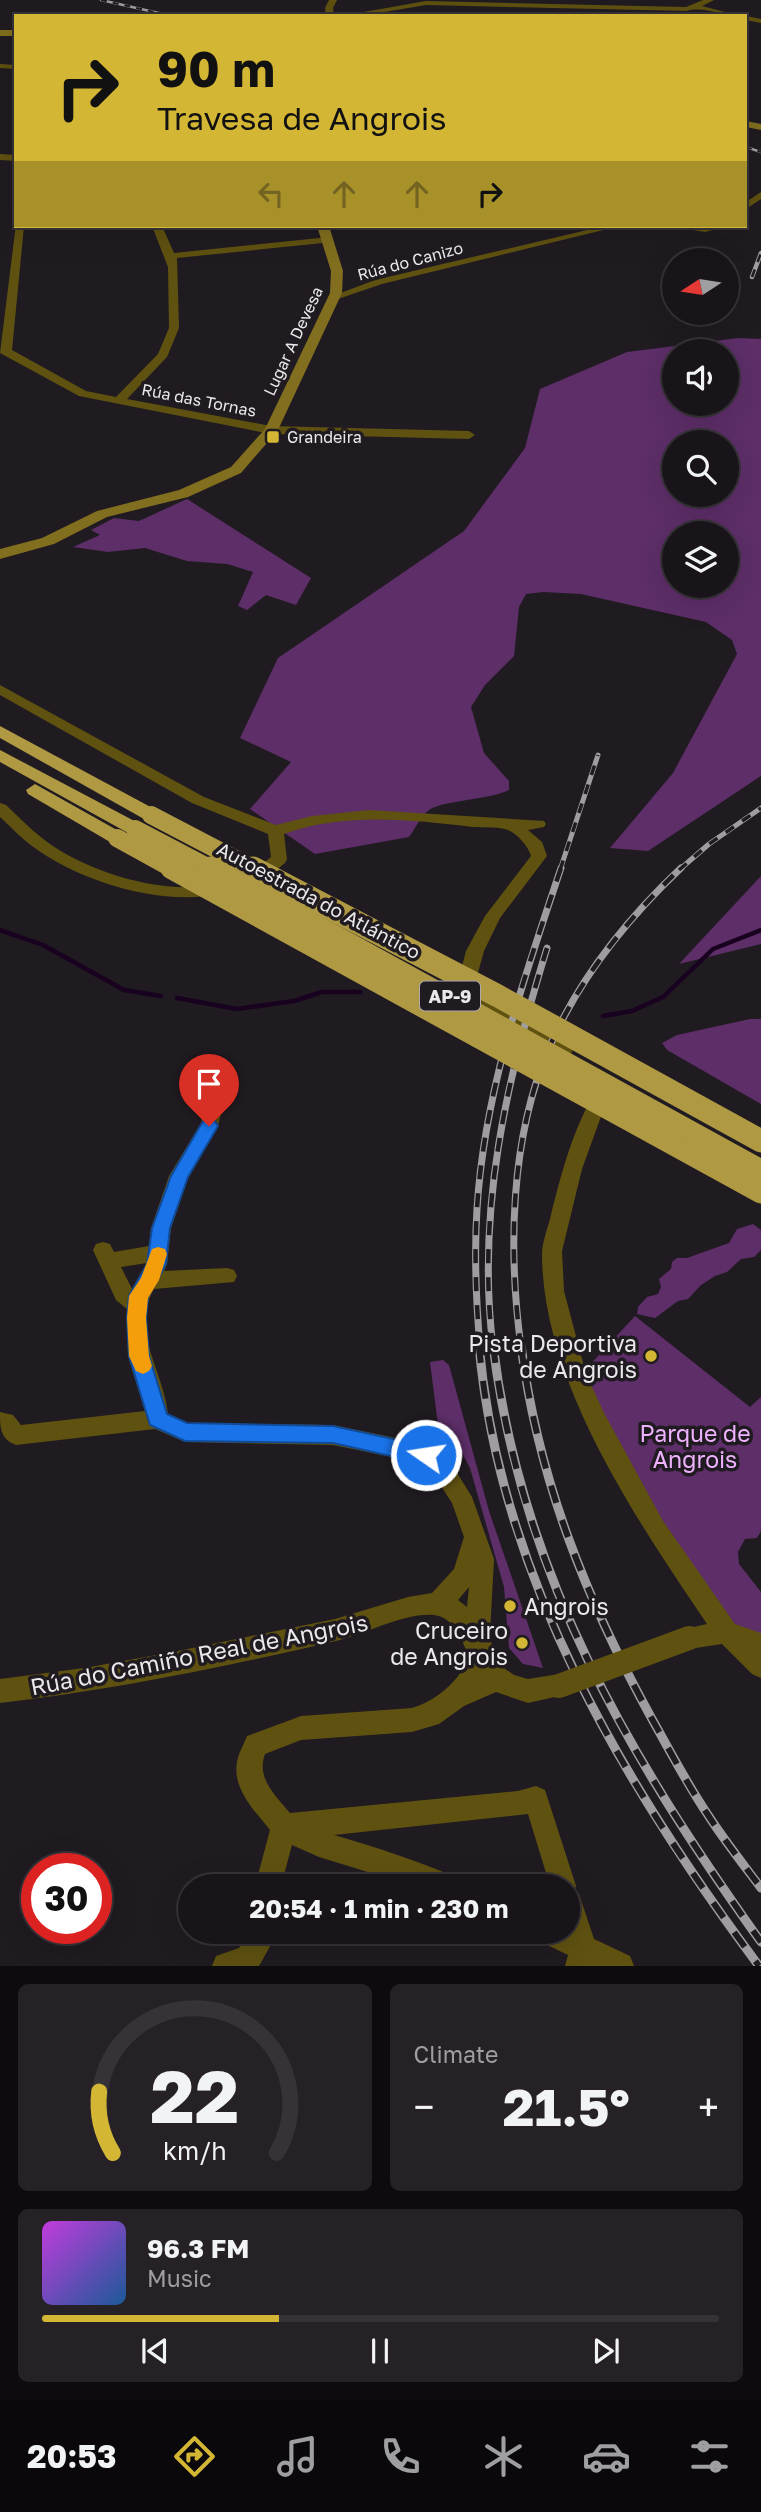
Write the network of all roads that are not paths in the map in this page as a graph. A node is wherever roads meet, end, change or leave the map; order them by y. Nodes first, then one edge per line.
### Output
1 (710, 0) edge
2 (697, 7) junction
3 (600, 8) junction
4 (370, 11) junction
5 (686, 12) edge
6 (355, 14) edge
7 (378, 14) edge
8 (612, 14) edge
9 (727, 14) edge
10 (761, 194) edge
11 (747, 205) edge
12 (19, 228) edge
13 (158, 228) edge
14 (324, 228) edge
15 (607, 228) edge
16 (329, 240) junction
17 (171, 256) junction
18 (335, 297) junction
19 (3, 351) edge
20 (118, 401) junction
21 (271, 430) junction
22 (469, 435) dead end
23 (0, 554) edge
24 (0, 690) edge
25 (0, 731) edge
26 (0, 755) edge
27 (0, 769) edge
28 (0, 808) edge
29 (538, 824) dead end
30 (514, 826) junction
31 (134, 827) junction
32 (276, 831) junction
33 (206, 1099) dead end
34 (761, 1141) edge
35 (761, 1171) edge
36 (761, 1192) edge
37 (158, 1253) junction
38 (227, 1276) dead end
39 (149, 1280) junction
40 (138, 1307) junction
41 (157, 1419) junction
42 (0, 1421) edge
43 (474, 1535) junction
44 (437, 1604) junction
45 (727, 1632) junction
46 (761, 1644) edge
47 (481, 1658) junction
48 (761, 1667) edge
49 (497, 1679) junction
50 (0, 1691) edge
51 (455, 1699) junction
52 (284, 1827) junction
53 (271, 1874) edge
54 (415, 1874) edge
55 (559, 1874) edge
56 (257, 1944) edge
57 (565, 1944) edge
58 (581, 1957) edge
59 (226, 1966) edge
60 (620, 1966) edge

1 - 2 street
2 - 5 street
2 - 9 street
3 - 4 street
3 - 5 street
3 - 8 street
4 - 6 street
4 - 7 street
10 - 11 street
12 - 19 street
13 - 17 street, Rúa das Tornas
14 - 16 street, Lugar A Devesa
15 - 18 street, Rúa do Canizo
16 - 17 street
16 - 18 street, Lugar A Devesa
17 - 20 street, Rúa das Tornas
18 - 21 street, Lugar A Devesa
19 - 20 street
20 - 21 street, Rúa das Tornas
21 - 22 street, Rúa das Tornas
21 - 23 street, Lugar A Devesa
24 - 32 street
25 - 31 highway, Autoestrada do Atlántico / AP-9
26 - 31 highway, Autoestrada do Atlántico / AP-9
27 - 31 highway
28 - 32 street
29 - 30 street
30 - 32 street
30 - 45 street
31 - 34 highway, Autoestrada do Atlántico / AP-9, bridge
31 - 35 highway, Autoestrada do Atlántico / AP-9, bridge
31 - 36 highway, bridge
33 - 37 street
37 - 39 street
37 - 40 street
38 - 39 street
39 - 40 street
40 - 41 street
41 - 42 street
41 - 43 street
43 - 44 street
43 - 47 street
44 - 47 street
44 - 50 street, Rúa do Camiño Real de Angrois
45 - 46 street
45 - 48 street
45 - 49 street, bridge
47 - 49 street
47 - 51 street
49 - 51 street
51 - 52 street
52 - 53 street
52 - 54 street
52 - 55 street
56 - 59 street
57 - 58 street
58 - 60 street

